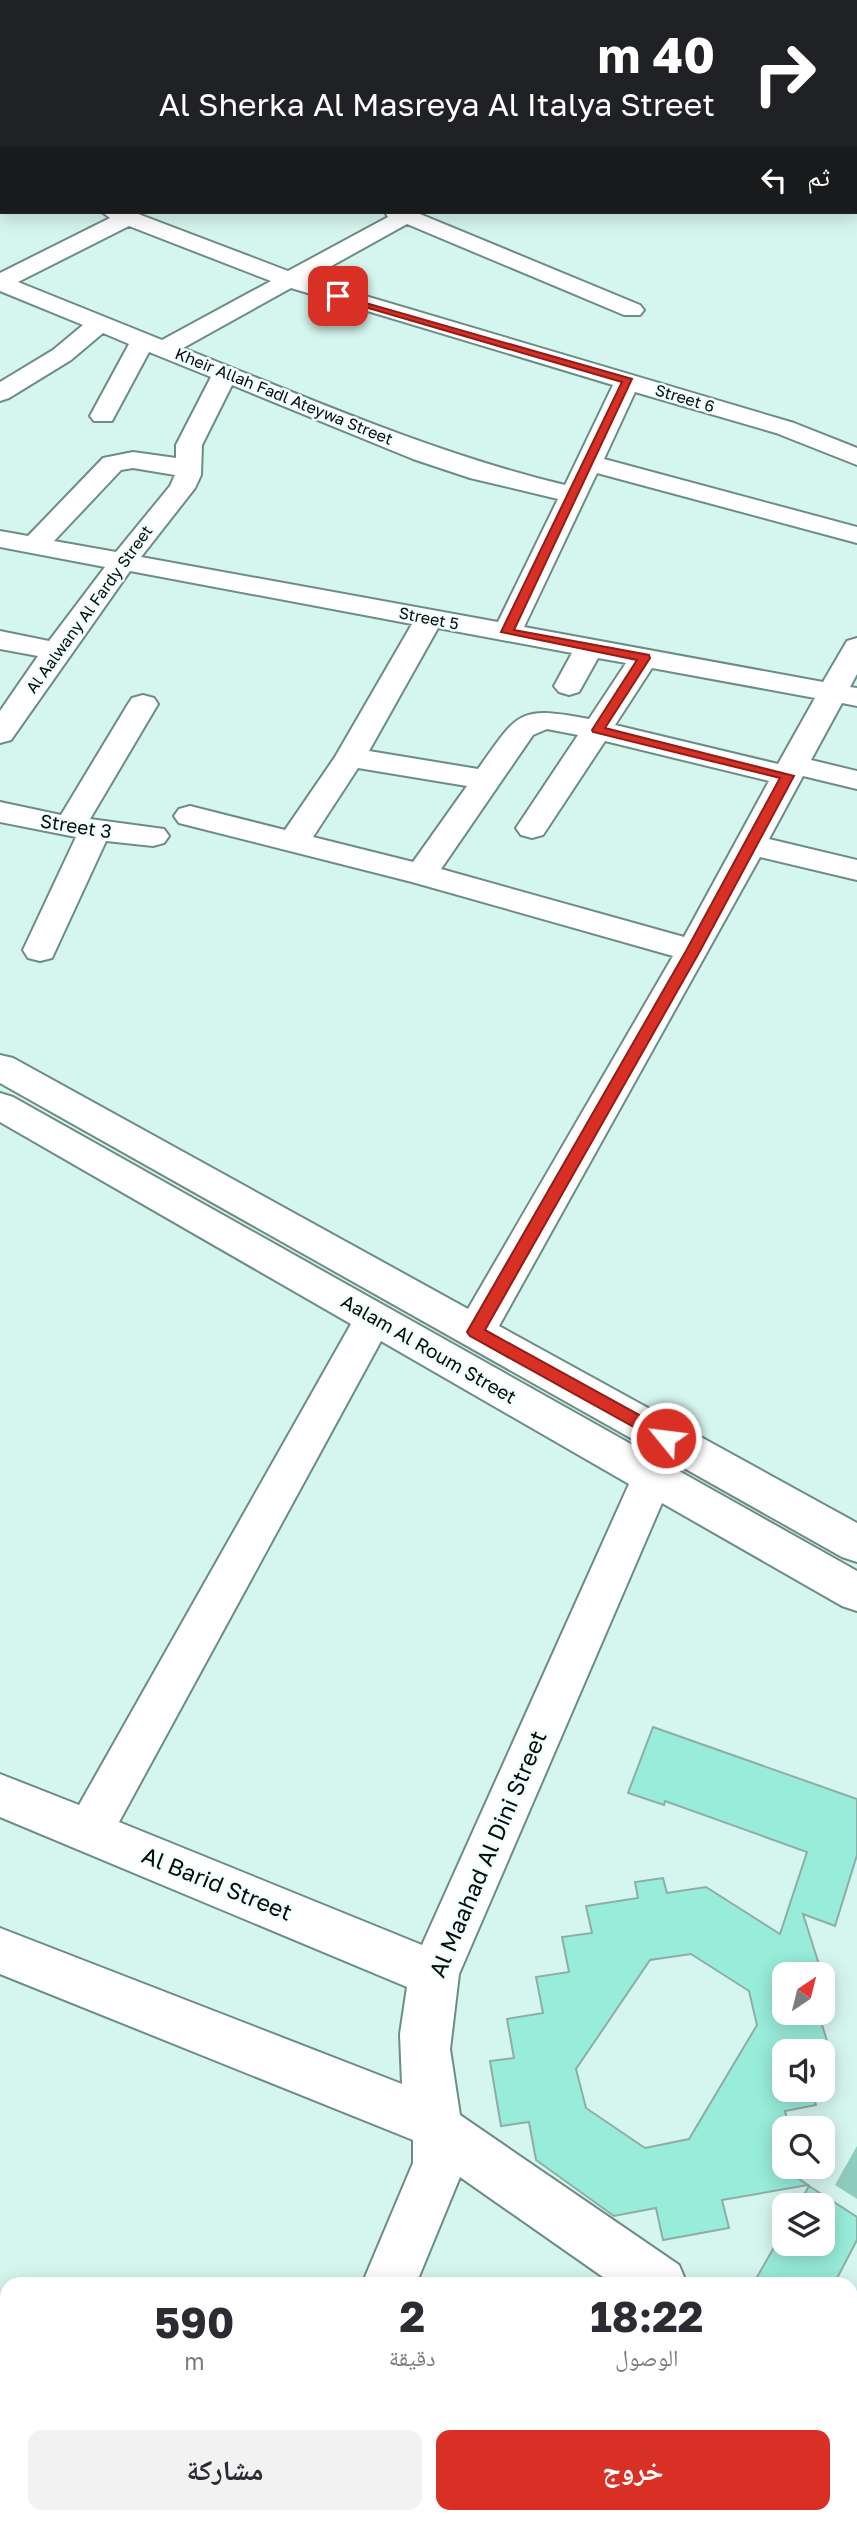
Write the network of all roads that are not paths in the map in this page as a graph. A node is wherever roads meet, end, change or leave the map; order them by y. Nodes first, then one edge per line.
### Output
1 (401, 214) edge
2 (120, 215) edge
3 (288, 281) junction
4 (0, 283) edge
5 (632, 310) dead end
6 (100, 323) junction
7 (154, 344) junction
8 (226, 372) junction
9 (628, 381) junction
10 (0, 393) edge
11 (103, 416) dead end
12 (857, 457) edge
13 (589, 463) junction
14 (189, 468) junction
15 (573, 495) junction
16 (857, 535) edge
17 (0, 539) edge
18 (35, 545) junction
19 (121, 561) junction
20 (430, 618) junction
21 (507, 632) junction
22 (0, 640) edge
23 (857, 647) edge
24 (589, 648) junction
25 (55, 651) junction
26 (644, 658) junction
27 (569, 686) dead end
28 (845, 695) edge
29 (143, 704) dead end
30 (598, 730) junction
31 (0, 734) edge
32 (350, 757) junction
33 (791, 771) junction
34 (487, 779) junction
35 (857, 780) edge
36 (0, 812) edge
37 (190, 816) dead end
38 (532, 828) dead end
39 (83, 829) junction
40 (153, 836) dead end
41 (294, 841) junction
42 (751, 845) junction
43 (857, 870) edge
44 (421, 874) junction
45 (40, 950) dead end
46 (693, 951) junction
47 (0, 1067) edge
48 (0, 1106) edge
49 (374, 1318) junction
50 (475, 1332) junction
51 (653, 1476) junction
52 (857, 1545) edge
53 (857, 1593) edge
54 (0, 1795) edge
55 (89, 1832) junction
56 (0, 1951) edge
57 (434, 1974) junction
58 (438, 2128) junction
59 (392, 2277) edge
60 (650, 2277) edge

1 - 3 street
1 - 5 street
2 - 3 street, Street 6
2 - 4 street
3 - 7 street
3 - 9 street, Street 6
4 - 6 street, Kheir Allah Fadl Ateywa Street
6 - 7 street, Kheir Allah Fadl Ateywa Street
6 - 10 street
7 - 8 street, Kheir Allah Fadl Ateywa Street
7 - 11 street
8 - 14 street, Al Aalwany Al Fardy Street
8 - 15 street, Kheir Allah Fadl Ateywa Street
9 - 12 street, Street 6
9 - 13 street
13 - 15 street
13 - 16 street
14 - 18 street
14 - 19 street, Al Aalwany Al Fardy Street
15 - 21 street
17 - 18 street, Street 5
18 - 19 street, Street 5
19 - 20 street, Street 5
19 - 25 street, Al Aalwany Al Fardy Street
20 - 21 street, Street 5
20 - 32 street
21 - 24 street, Street 5
22 - 25 street
23 - 28 street
24 - 26 street, Street 5
24 - 27 street
25 - 31 street, Al Aalwany Al Fardy Street
26 - 28 street, Street 5
26 - 30 street
28 - 33 street
29 - 39 street
30 - 33 street
30 - 34 street
30 - 38 street
32 - 34 street
32 - 41 street
33 - 35 street
33 - 42 street
34 - 44 street
36 - 39 street, Street 3
37 - 41 street
39 - 40 street, Street 3
39 - 45 street
41 - 44 street
42 - 43 street
42 - 46 street
44 - 46 street
46 - 50 street
47 - 50 street, Aalam Al Roum Street
48 - 49 street, Aalam Al Roum Street
49 - 51 street, Aalam Al Roum Street
49 - 55 street
50 - 52 street, Aalam Al Roum Street
51 - 53 street, Aalam Al Roum Street
51 - 57 street, Al Maahad Al Dini Street
54 - 55 street, Al Barid Street
55 - 57 street, Al Barid Street
56 - 58 street
57 - 58 street, Al Maahad Al Dini Street
58 - 59 street, Al Maahad Al Dini Street
58 - 60 street

